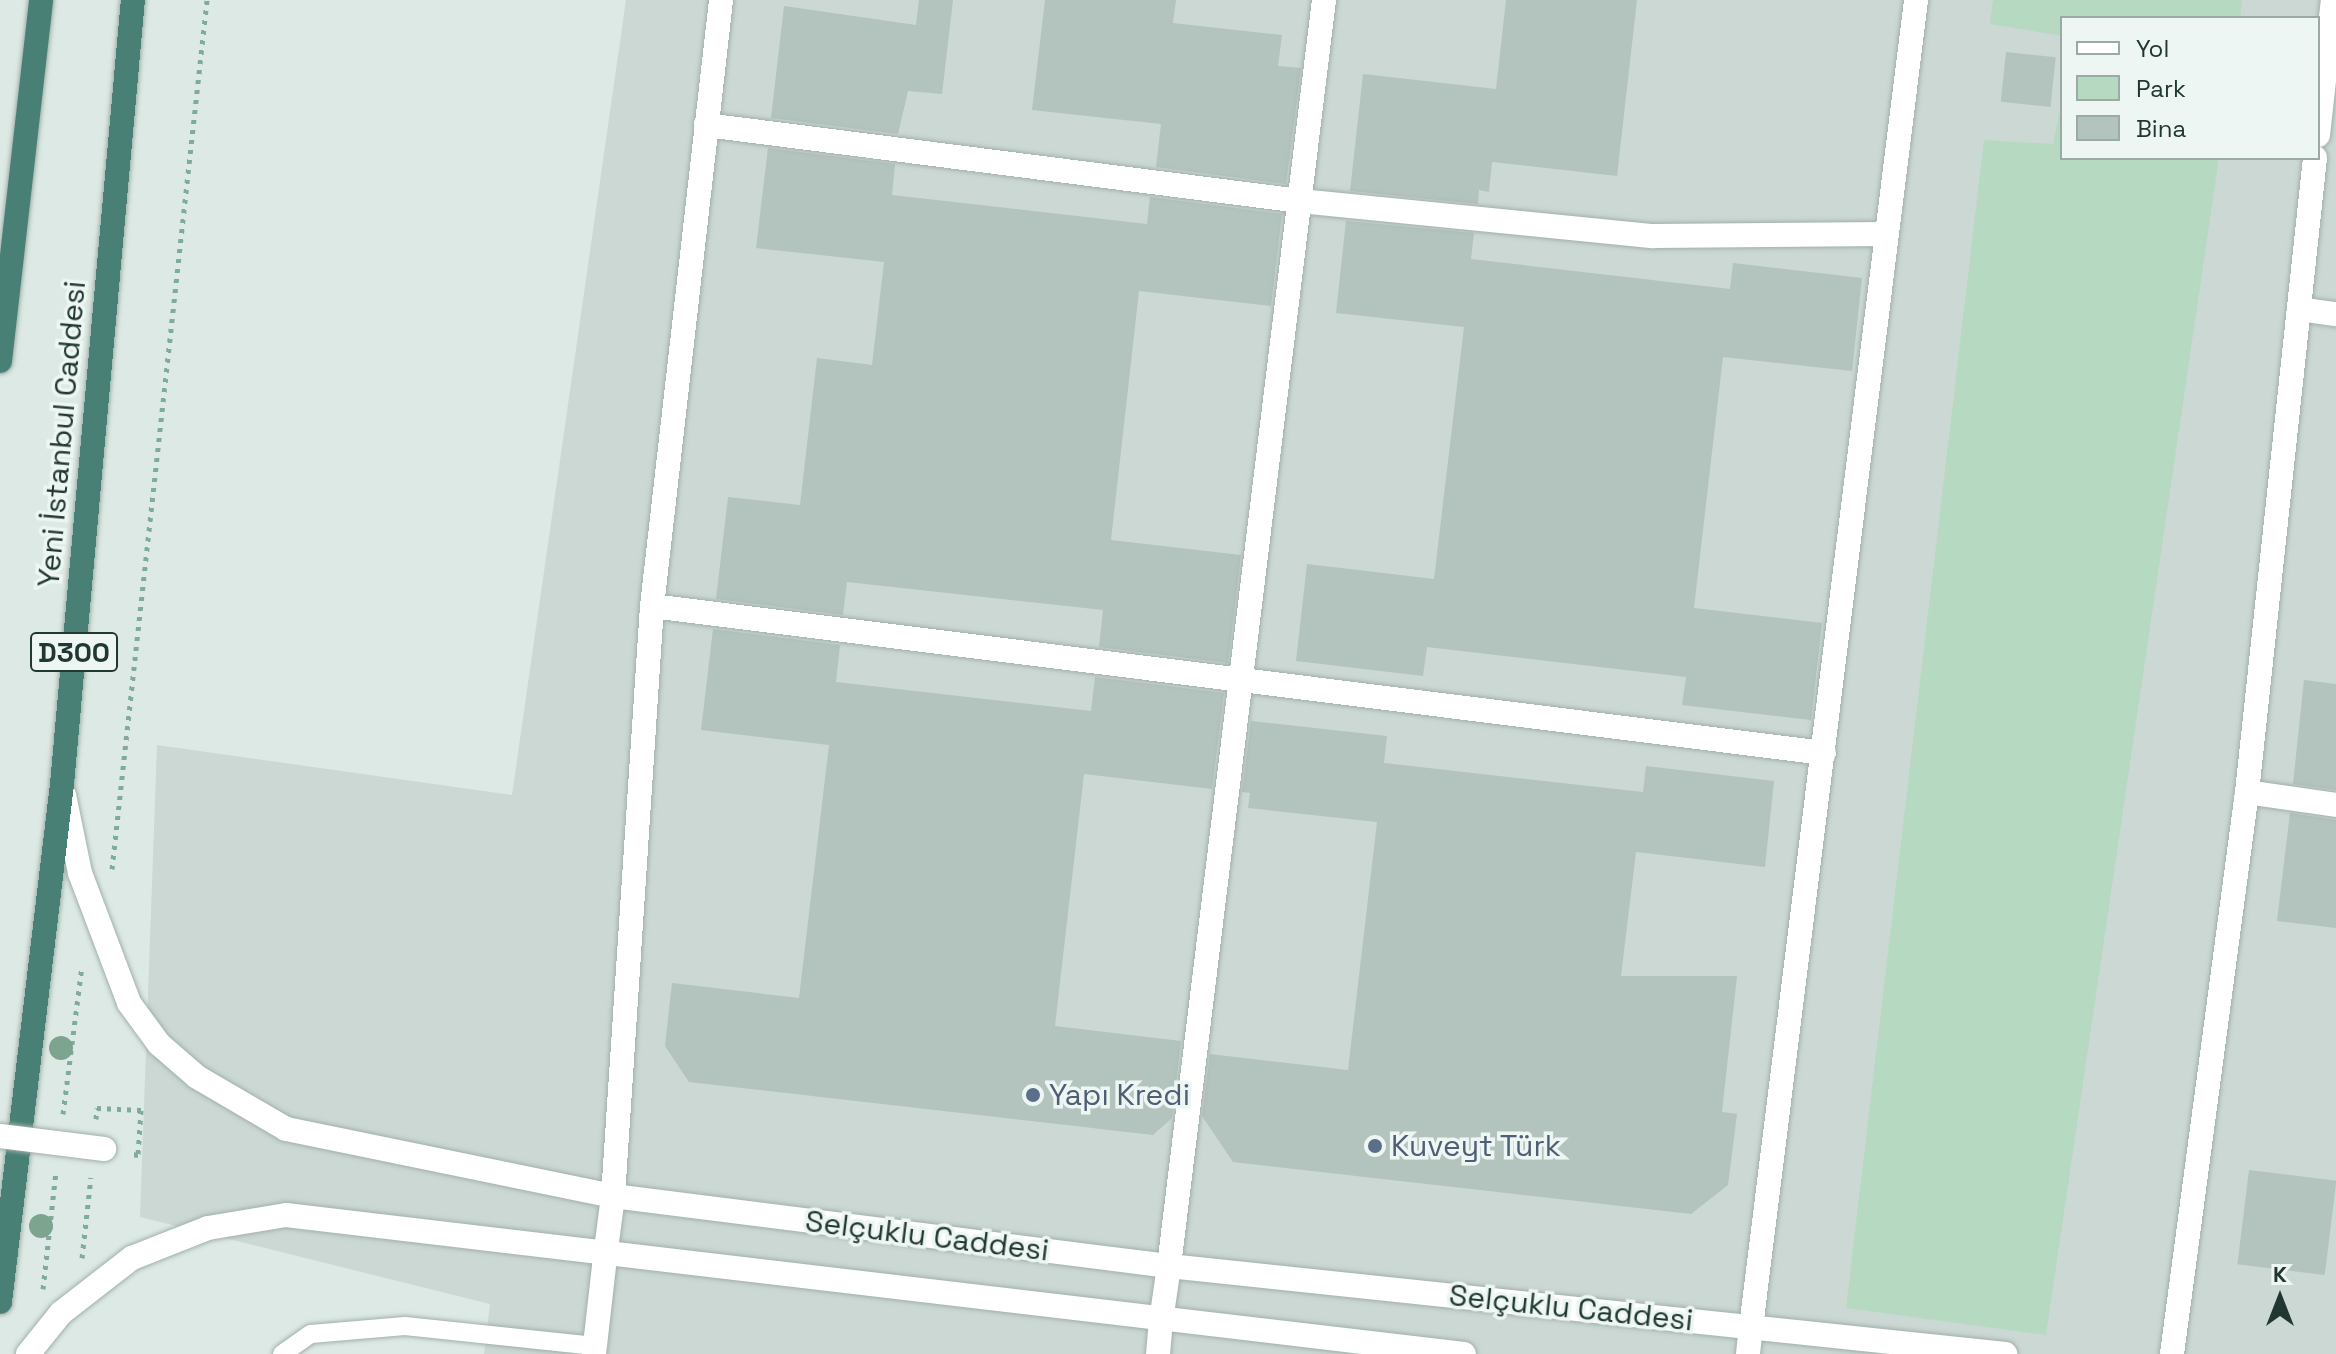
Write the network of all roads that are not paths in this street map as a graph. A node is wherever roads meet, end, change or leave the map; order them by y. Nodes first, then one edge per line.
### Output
1 (41, 0) edge
2 (133, 0) edge
3 (721, 0) edge
4 (1324, 0) edge
5 (1916, 0) edge
6 (2333, 0) edge
7 (2320, 117) edge
8 (706, 125) junction
9 (2315, 160) edge
10 (1300, 201) junction
11 (1885, 234) junction
12 (2299, 309) junction
13 (2336, 314) edge
14 (0, 361) edge
15 (652, 606) junction
16 (1244, 678) junction
17 (1824, 753) junction
18 (62, 784) junction
19 (2247, 792) junction
20 (2336, 805) edge
21 (0, 1136) edge
22 (100, 1148) road end
23 (613, 1196) junction
24 (605, 1257) junction
25 (1169, 1266) junction
26 (0, 1302) edge
27 (1161, 1321) junction
28 (1751, 1327) junction
29 (36, 1345) edge
30 (594, 1350) edge
31 (282, 1354) edge
32 (1158, 1354) edge
33 (1464, 1354) edge
34 (1748, 1354) edge
35 (2005, 1354) edge
36 (2172, 1354) edge

1 - 14 highway
2 - 18 highway, Yeni İstanbul Caddesi / D300
3 - 8 street
4 - 10 street
5 - 11 street
6 - 7 street
8 - 10 street
8 - 15 street
9 - 12 street
10 - 11 street
10 - 16 street
11 - 17 street
12 - 13 street
12 - 19 street
15 - 16 street
15 - 23 street
16 - 17 street
16 - 25 street
17 - 28 street
18 - 23 street, Selçuklu Caddesi
18 - 26 highway, Yeni İstanbul Caddesi / D300
19 - 20 street
19 - 36 street
21 - 22 street, bridge
23 - 24 street
23 - 25 street, Selçuklu Caddesi
24 - 27 street, Selçuklu Caddesi
24 - 29 street, Selçuklu Caddesi
24 - 30 street
25 - 27 street
25 - 28 street, Selçuklu Caddesi
27 - 32 street
27 - 33 street, Selçuklu Caddesi
28 - 34 street
28 - 35 street, Selçuklu Caddesi
30 - 31 lane

